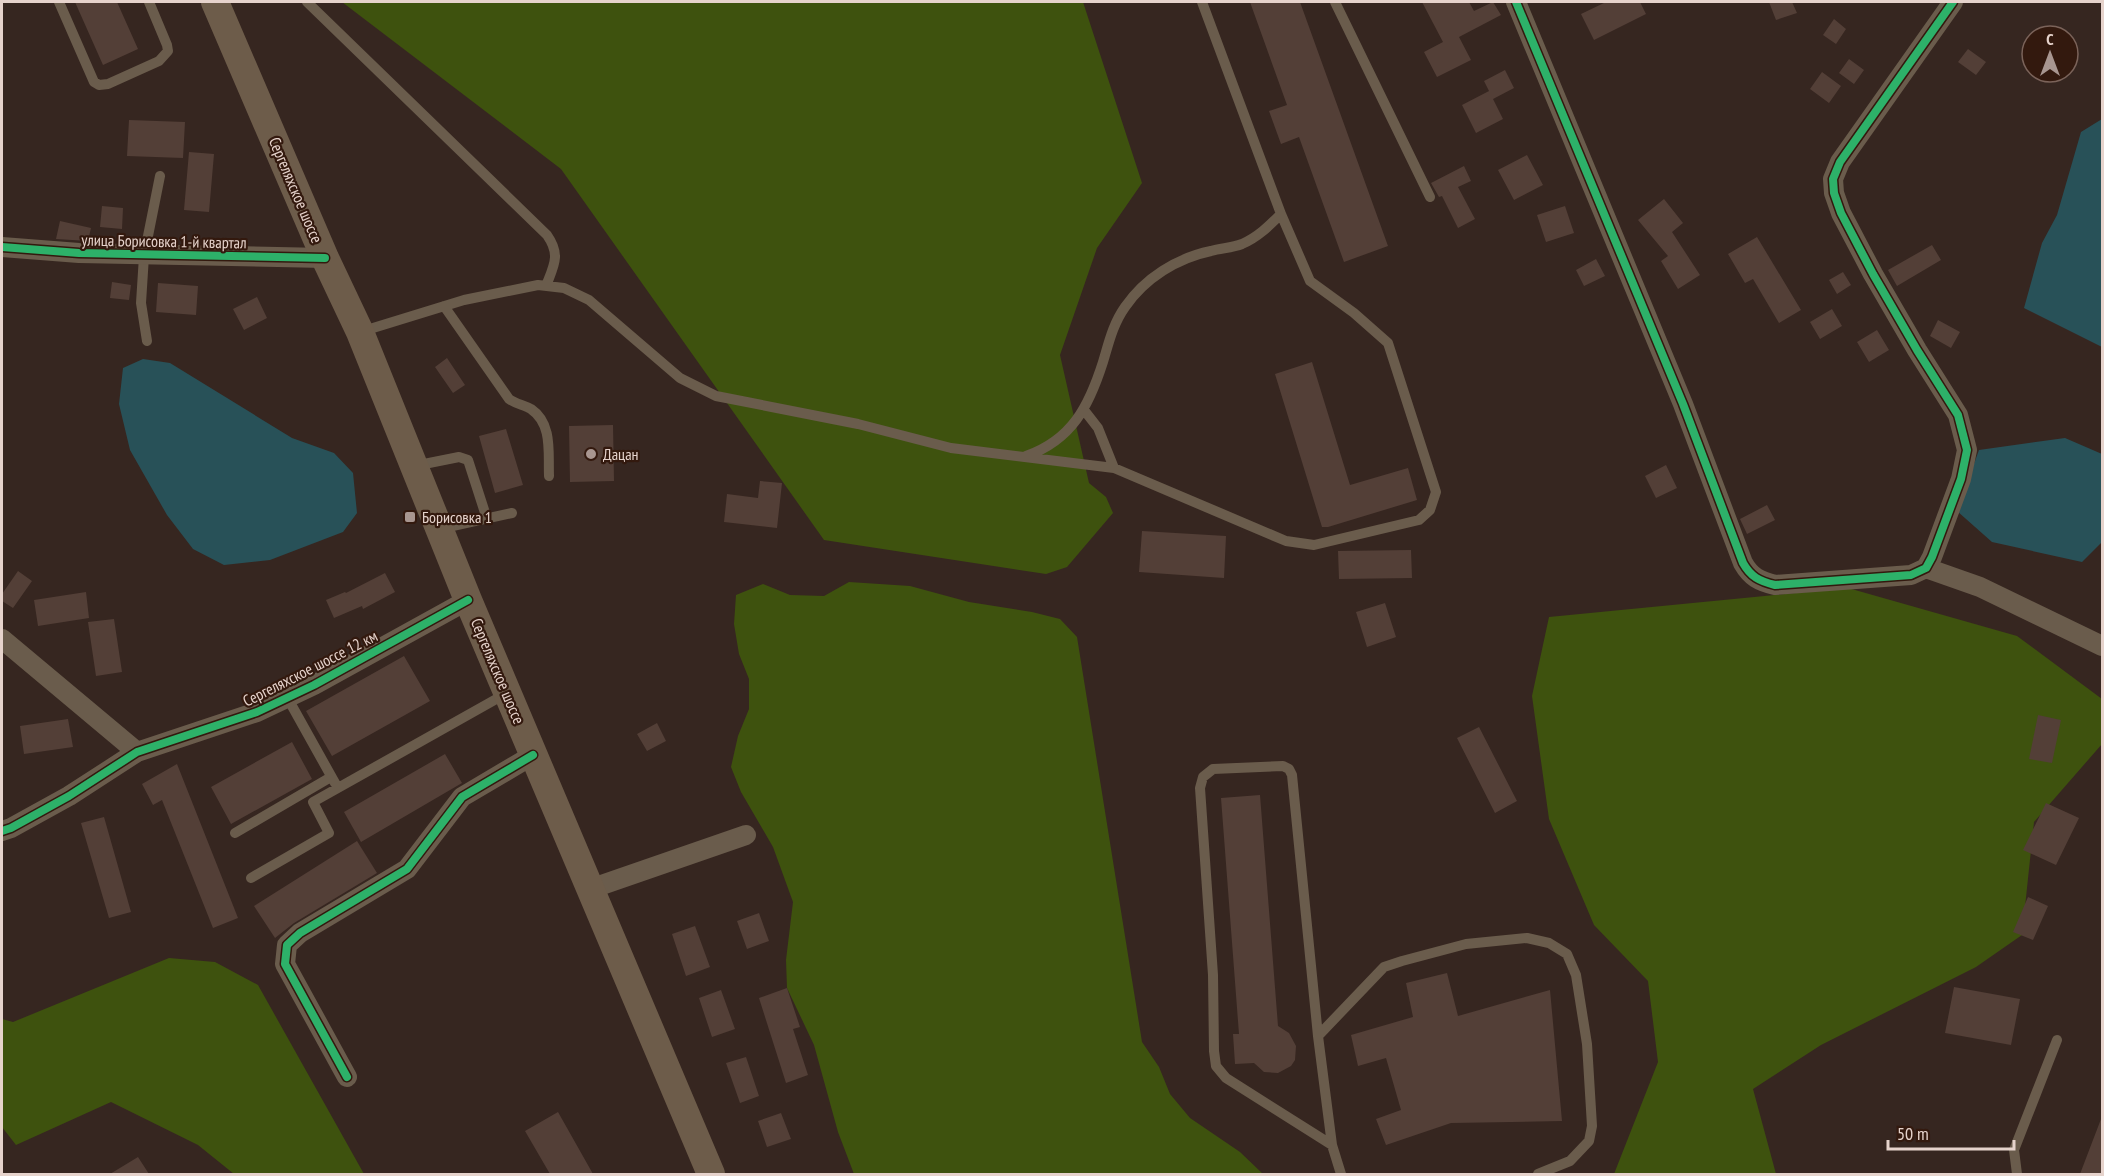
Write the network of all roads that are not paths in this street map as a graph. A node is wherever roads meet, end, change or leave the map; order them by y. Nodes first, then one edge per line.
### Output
1 (59, 2) edge
2 (149, 2) edge
3 (215, 2) edge
4 (307, 2) edge
5 (1202, 2) edge
6 (1335, 2) edge
7 (1516, 2) edge
8 (1953, 2) edge
9 (160, 176) dead end
10 (1430, 196) dead end
11 (1281, 214) junction
12 (2, 247) edge
13 (144, 256) junction
14 (325, 258) junction
15 (546, 286) junction
16 (444, 306) junction
17 (360, 332) junction
18 (147, 341) dead end
19 (1083, 410) junction
20 (1023, 458) junction
21 (414, 466) junction
22 (1114, 468) junction
23 (549, 476) dead end
24 (512, 513) dead end
25 (487, 519) junction
26 (439, 529) junction
27 (1926, 568) junction
28 (468, 600) junction
29 (2, 639) edge
30 (2103, 646) edge
31 (507, 693) junction
32 (287, 697) junction
33 (137, 752) junction
34 (533, 755) junction
35 (331, 777) junction
36 (338, 789) junction
37 (2, 831) edge
38 (235, 833) dead end
39 (746, 836) dead end
40 (251, 878) dead end
41 (590, 889) junction
42 (1318, 1036) junction
43 (2057, 1040) dead end
44 (347, 1077) dead end
45 (1332, 1145) junction
46 (711, 1174) edge
47 (1341, 1174) edge
48 (1538, 1174) edge
49 (2017, 1174) edge

1 - 2 lane
3 - 14 main road, Сергеляхское шоссе
4 - 15 lane
5 - 11 lane
6 - 10 lane
7 - 27 street
8 - 27 street
9 - 13 lane
11 - 19 lane
11 - 22 lane
12 - 13 street, улица Борисовка 1-й квартал
13 - 14 street, улица Борисовка 1-й квартал
13 - 18 lane
14 - 17 main road, Сергеляхское шоссе
15 - 16 lane
15 - 20 lane
16 - 17 lane
16 - 23 lane
17 - 21 main road, Сергеляхское шоссе
19 - 20 lane
19 - 22 lane
20 - 22 lane
21 - 25 lane
21 - 26 main road, Сергеляхское шоссе
24 - 25 lane
25 - 26 lane
26 - 28 main road, Сергеляхское шоссе
27 - 30 street
28 - 31 main road, Сергеляхское шоссе
28 - 32 street, Сергеляхское шоссе 12 км
29 - 33 street
31 - 34 main road, Сергеляхское шоссе
31 - 36 lane
32 - 33 street, Сергеляхское шоссе 12 км
32 - 35 lane
33 - 37 street, Сергеляхское шоссе 12 км
34 - 41 main road, Сергеляхское шоссе
34 - 44 street
35 - 36 lane
35 - 38 lane
36 - 40 lane
39 - 41 street
41 - 46 main road, Сергеляхское шоссе
42 - 45 lane
42 - 45 lane
42 - 48 lane
43 - 49 lane
45 - 47 lane

